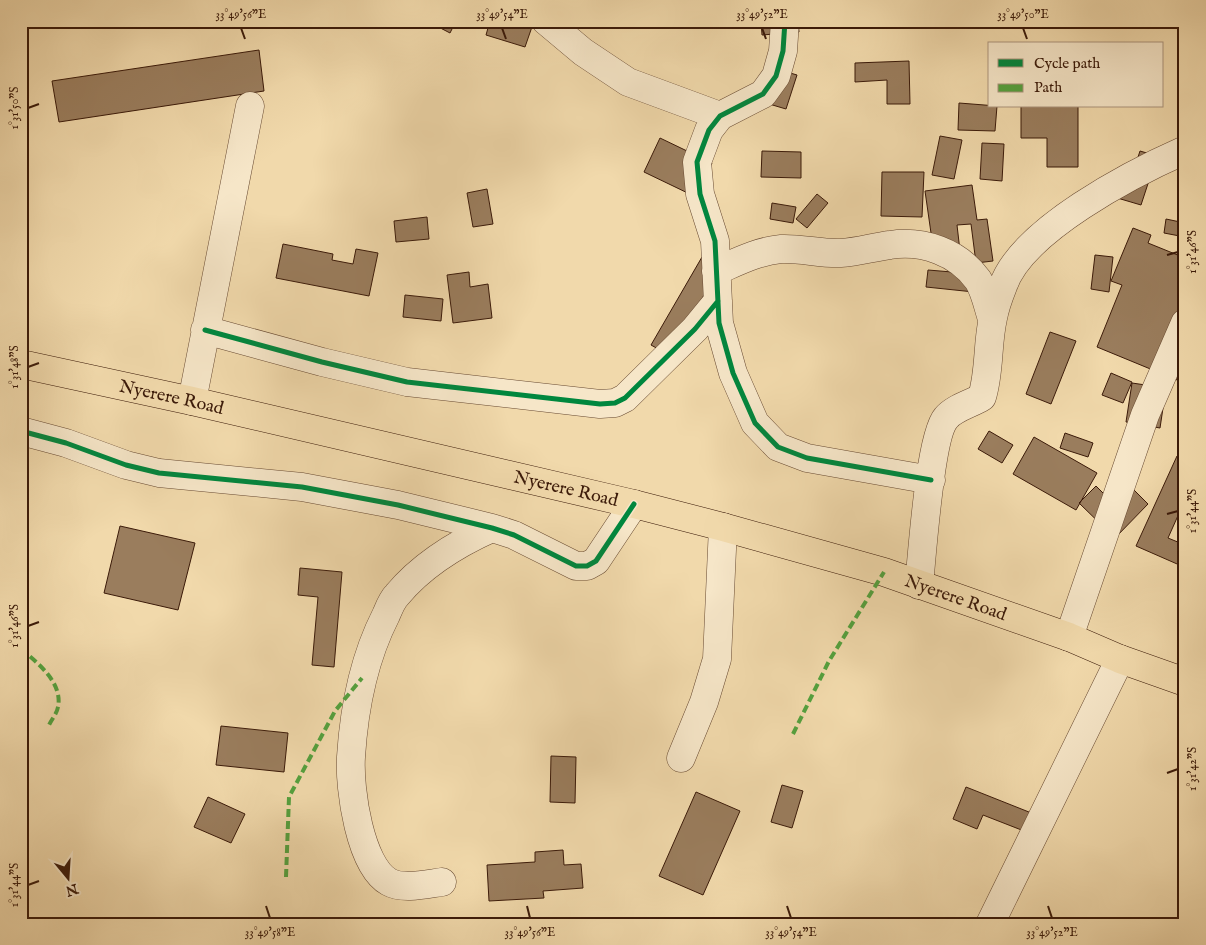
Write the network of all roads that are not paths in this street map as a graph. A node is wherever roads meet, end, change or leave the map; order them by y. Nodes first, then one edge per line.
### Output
1 (546, 21) edge
2 (785, 21) edge
3 (250, 106) dead end
4 (720, 116) junction
5 (1185, 150) edge
6 (716, 271) junction
7 (718, 301) junction
8 (992, 319) junction
9 (1185, 323) edge
10 (205, 330) junction
11 (21, 364) edge
12 (192, 401) junction
13 (21, 432) edge
14 (930, 480) junction
15 (634, 504) junction
16 (723, 527) junction
17 (492, 528) junction
18 (919, 585) junction
19 (1069, 637) junction
20 (1120, 659) junction
21 (1185, 682) edge
22 (681, 758) dead end
23 (442, 882) dead end
24 (990, 924) edge

1 - 4 street
2 - 4 street
3 - 10 street
4 - 6 street
5 - 8 street
6 - 7 street
6 - 8 street
7 - 10 street
7 - 14 street
8 - 14 street
9 - 19 street
10 - 12 street
11 - 12 main road, Nyerere Road
12 - 15 main road, Nyerere Road
13 - 17 street
14 - 18 street
15 - 16 main road, Nyerere Road
15 - 17 street
16 - 18 main road, Nyerere Road
16 - 22 street
17 - 23 street
18 - 19 main road, Nyerere Road
19 - 20 main road, Nyerere Road
20 - 21 main road, Nyerere Road
20 - 24 street

